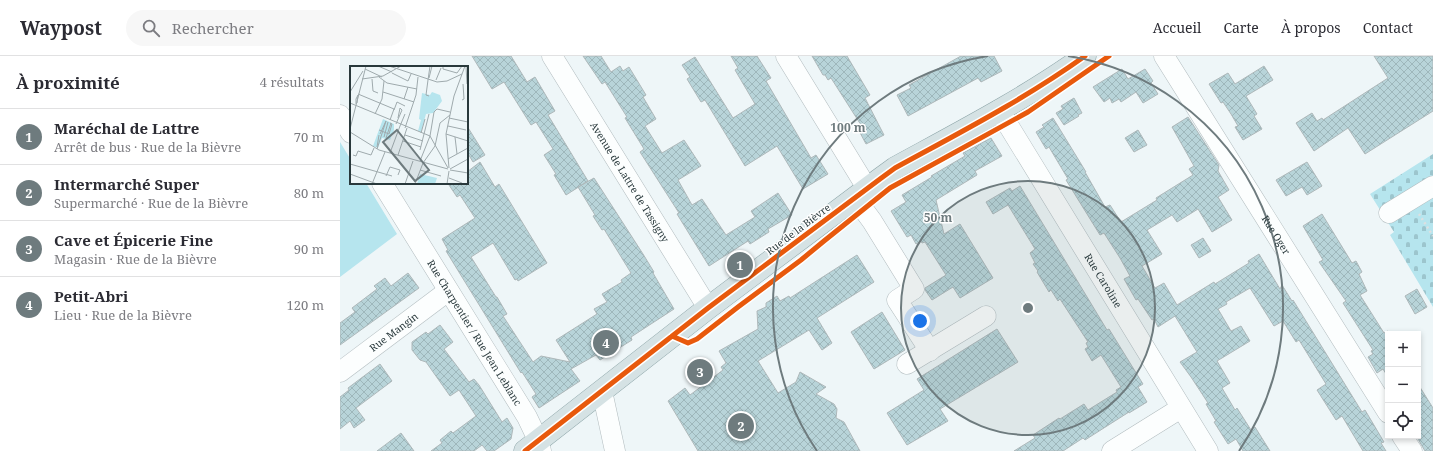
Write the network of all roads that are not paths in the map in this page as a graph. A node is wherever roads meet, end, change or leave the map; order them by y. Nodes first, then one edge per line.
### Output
1 (552, 56) edge
2 (786, 56) edge
3 (1085, 56) edge
4 (1164, 56) edge
5 (999, 110) junction
6 (340, 115) edge
7 (350, 130) edge
8 (383, 184) edge
9 (1433, 186) edge
10 (861, 193) junction
11 (1389, 213) dead end
12 (448, 291) junction
13 (708, 308) junction
14 (986, 316) dead end
15 (930, 351) junction
16 (907, 364) dead end
17 (340, 372) edge
18 (602, 391) junction
19 (1181, 408) junction
20 (1385, 408) edge
21 (1404, 439) edge
22 (535, 447) edge
23 (615, 451) edge
24 (1112, 451) edge
25 (1208, 451) edge
26 (1412, 451) edge

1 - 13 street, Avenue de Lattre de Tassigny
2 - 10 street
3 - 5 main road, Rue de la Bièvre
4 - 20 street, Rue Oger
5 - 10 main road, Rue de la Bièvre
5 - 19 street, Rue Caroline
6 - 7 street
8 - 12 street, Rue Charpentier / Rue Jean Leblanc
9 - 11 street
10 - 13 main road, Rue de la Bièvre
10 - 15 street
12 - 17 street, Rue Mangin
12 - 22 street, Rue Charpentier / Rue Jean Leblanc
13 - 18 main road, Rue de la Bièvre
14 - 15 street
15 - 16 street
18 - 22 main road, Rue de la Bièvre
18 - 23 street
19 - 24 street
19 - 25 street, Rue Caroline
21 - 26 street

